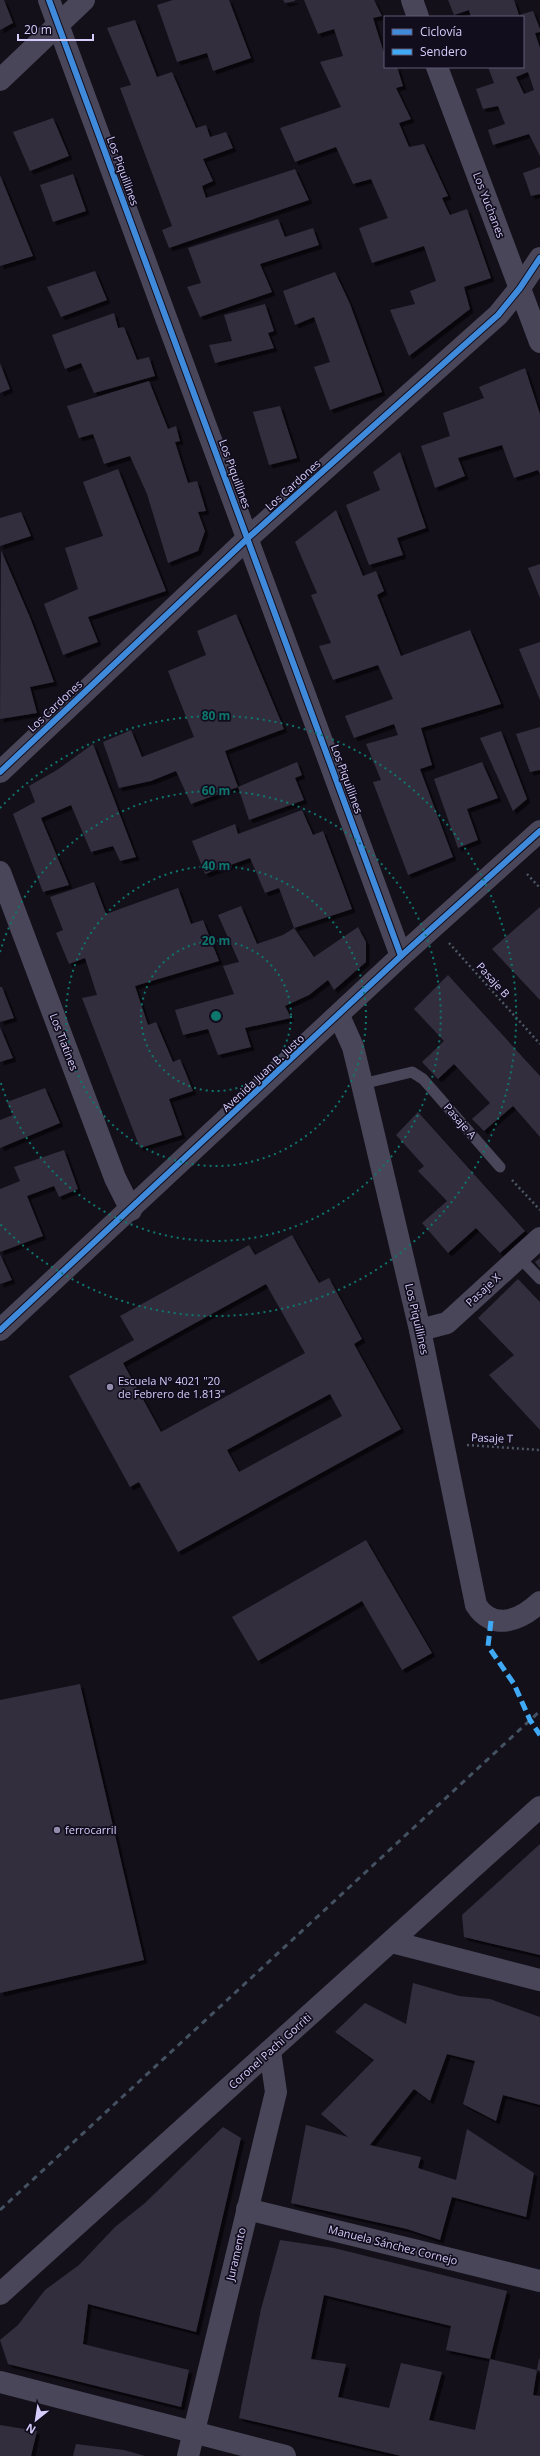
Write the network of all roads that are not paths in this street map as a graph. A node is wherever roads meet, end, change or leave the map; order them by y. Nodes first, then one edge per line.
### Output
1 (49, 0) edge
2 (84, 0) edge
3 (412, 0) edge
4 (418, 16) edge
5 (58, 24) junction
6 (437, 68) edge
7 (0, 80) edge
8 (540, 258) edge
9 (520, 288) junction
10 (540, 342) edge
11 (248, 538) junction
12 (0, 772) edge
13 (540, 831) edge
14 (0, 872) edge
15 (401, 956) junction
16 (339, 1016) junction
17 (362, 1084) junction
18 (500, 1167) road end
19 (131, 1210) junction
20 (540, 1238) edge
21 (519, 1257) junction
22 (540, 1279) edge
23 (0, 1330) edge
24 (420, 1330) junction
25 (540, 1602) edge
26 (540, 1807) edge
27 (392, 1942) junction
28 (540, 1980) edge
29 (270, 2051) junction
30 (247, 2210) junction
31 (540, 2281) edge
32 (0, 2294) edge
33 (0, 2382) edge
34 (193, 2433) junction
35 (188, 2456) edge
36 (286, 2456) edge

1 - 5 street, Los Piquillines
2 - 5 street
3 - 4 street
5 - 7 street
5 - 11 street, Los Piquillines
6 - 9 street, Los Yuchanes
8 - 9 street, Los Cardones
9 - 10 street, Los Yuchanes
9 - 11 street, Los Cardones
11 - 12 street, Los Cardones
11 - 15 street, Los Piquillines
13 - 15 street, Avenida Juan B. Justo
14 - 19 street, Los Tiatines
15 - 16 street, Avenida Juan B. Justo
16 - 17 street, Los Piquillines
16 - 19 street, Avenida Juan B. Justo
17 - 18 lane, Pasaje A
17 - 24 street, Los Piquillines
19 - 23 street, Avenida Juan B. Justo
20 - 21 street, Pasaje X
21 - 22 lane
21 - 24 street, Pasaje X
24 - 25 street, Los Piquillines
26 - 27 street, Coronel Pachi Gorriti
27 - 28 street
27 - 29 street, Coronel Pachi Gorriti
29 - 30 street, Juramento
29 - 32 street, Coronel Pachi Gorriti
30 - 31 street, Manuela Sánchez Cornejo
30 - 34 street, Juramento
33 - 34 street
34 - 35 street, Juramento
34 - 36 street

